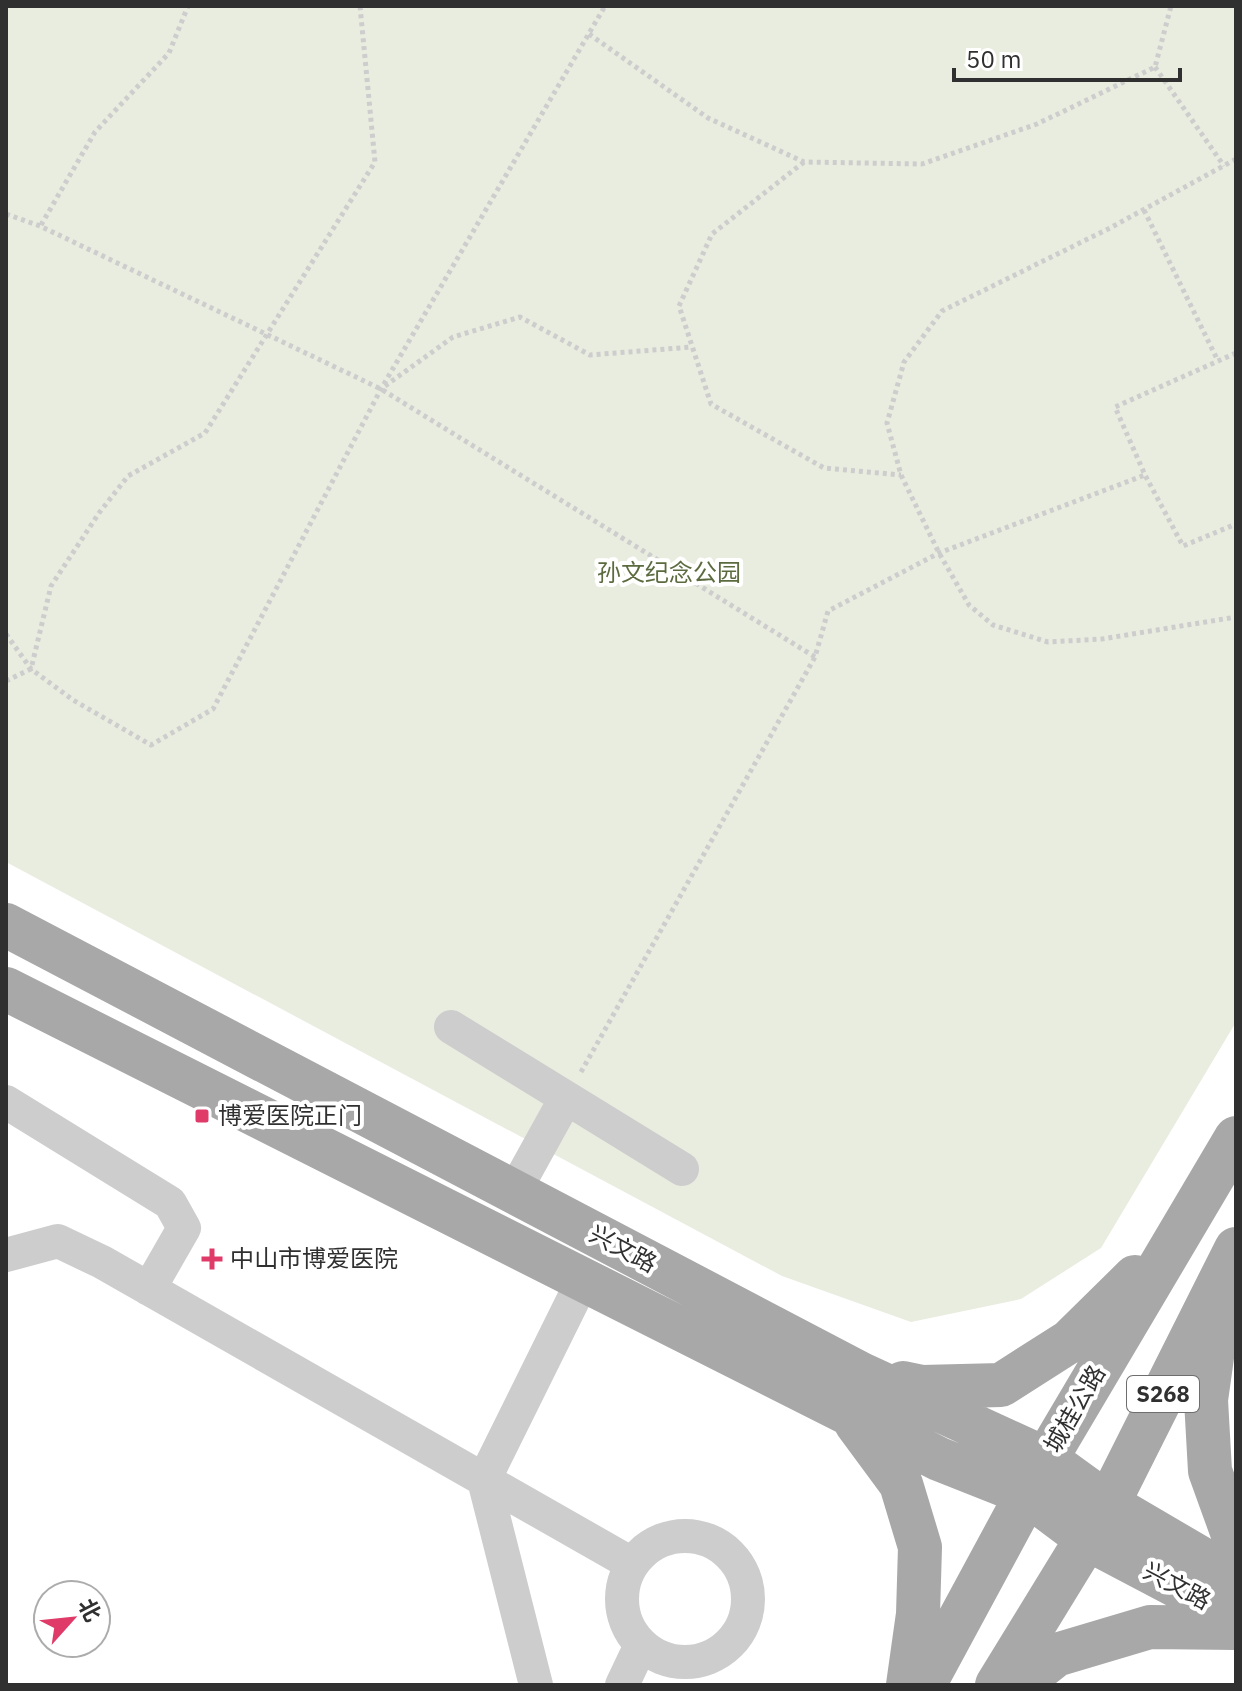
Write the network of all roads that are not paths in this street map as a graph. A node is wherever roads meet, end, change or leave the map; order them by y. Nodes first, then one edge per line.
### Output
1 (7, 926) edge
2 (6, 989) edge
3 (451, 1027) dead end
4 (566, 1098) junction
5 (6, 1102) edge
6 (1236, 1138) edge
7 (682, 1169) dead end
8 (514, 1192) junction
9 (1177, 1236) junction
10 (6, 1255) edge
11 (1230, 1260) edge
12 (583, 1280) junction
13 (149, 1289) junction
14 (856, 1394) junction
15 (1036, 1477) junction
16 (484, 1480) junction
17 (1097, 1521) junction
18 (1236, 1543) edge
19 (632, 1564) junction
20 (1236, 1579) edge
21 (1236, 1617) edge
22 (1236, 1628) edge
23 (641, 1645) junction
24 (536, 1685) edge
25 (622, 1685) edge
26 (908, 1685) edge
27 (924, 1685) edge
28 (997, 1685) edge
29 (1018, 1685) edge

1 - 8 main road, 兴文路
2 - 12 main road, 兴文路
3 - 4 street
4 - 7 street
4 - 8 street
5 - 13 street
6 - 9 main road, 城桂公路 / S268
8 - 14 main road, 兴文路
9 - 14 main road
9 - 15 main road, 城桂公路 / S268
10 - 13 street
11 - 17 main road, S268
11 - 18 main road
12 - 14 main road, 兴文路
12 - 16 street
13 - 16 street
14 - 15 main road, 兴文路
14 - 26 main road
15 - 17 main road, 兴文路
15 - 27 main road, 城桂公路 / S268
16 - 19 street
16 - 24 street
17 - 20 main road, 兴文路
17 - 21 main road, 兴文路
17 - 28 main road, S268
19 - 23 street
19 - 23 street
22 - 29 main road
23 - 25 street

